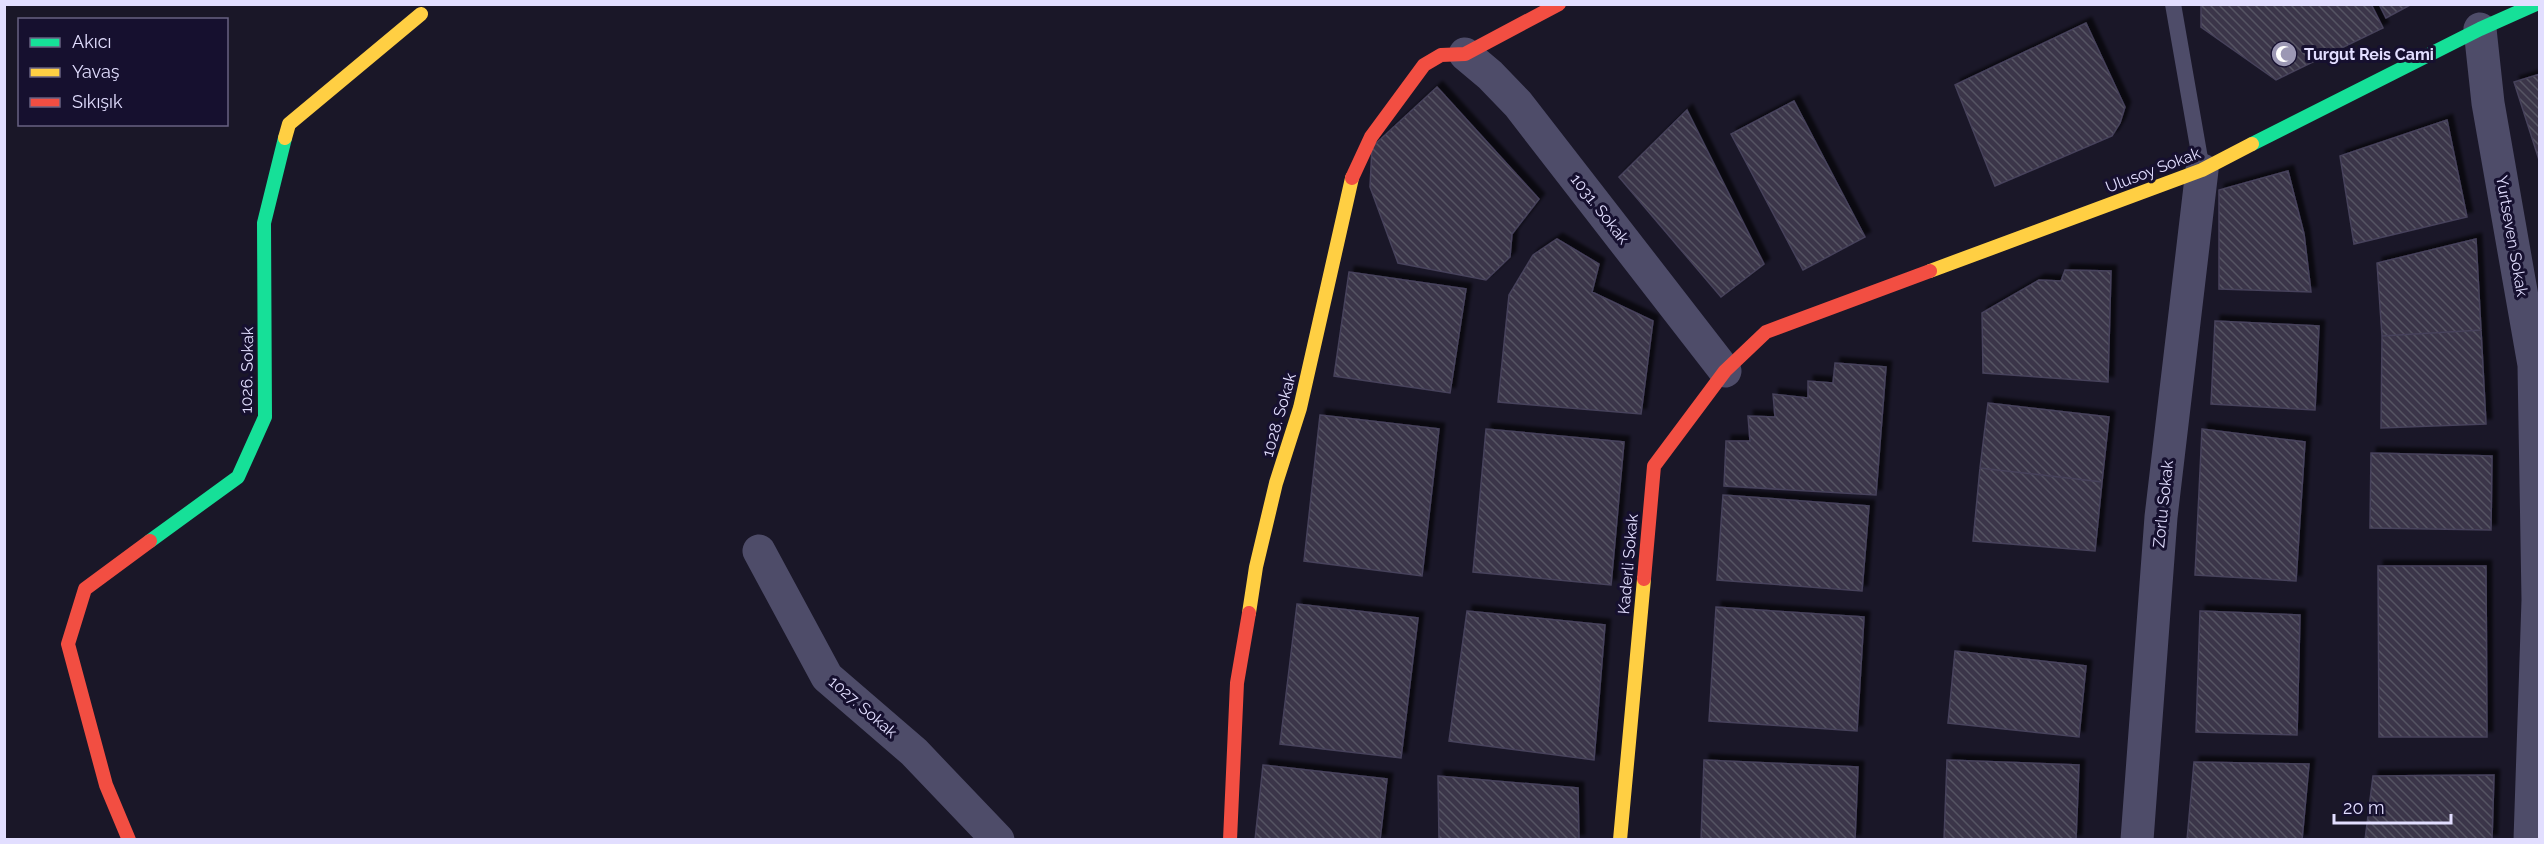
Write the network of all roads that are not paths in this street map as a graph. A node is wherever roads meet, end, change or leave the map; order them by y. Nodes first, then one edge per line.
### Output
1 (1559, 4) edge
2 (2173, 4) edge
3 (2536, 4) edge
4 (421, 14) dead end
5 (2480, 29) junction
6 (1465, 54) junction
7 (2202, 170) junction
8 (1766, 332) joint
9 (1725, 371) junction
10 (759, 551) dead end
11 (2536, 780) edge
12 (129, 840) edge
13 (998, 840) edge
14 (1230, 840) edge
15 (1620, 840) edge
16 (2137, 840) edge
17 (2530, 840) edge

1 - 6 street
2 - 7 lane
3 - 5 street, Ulusoy Sokak
4 - 12 street, 1026. Sokak
5 - 7 street, Ulusoy Sokak
5 - 11 street, Yurtseven Sokak
6 - 9 street, 1031. Sokak
6 - 14 street, 1028. Sokak
7 - 8 street, Ulusoy Sokak
7 - 16 street, Zorlu Sokak
8 - 9 street, Kaderli Sokak
9 - 15 street, Kaderli Sokak
10 - 13 street, 1027. Sokak
11 - 17 street, Yurtseven Sokak

